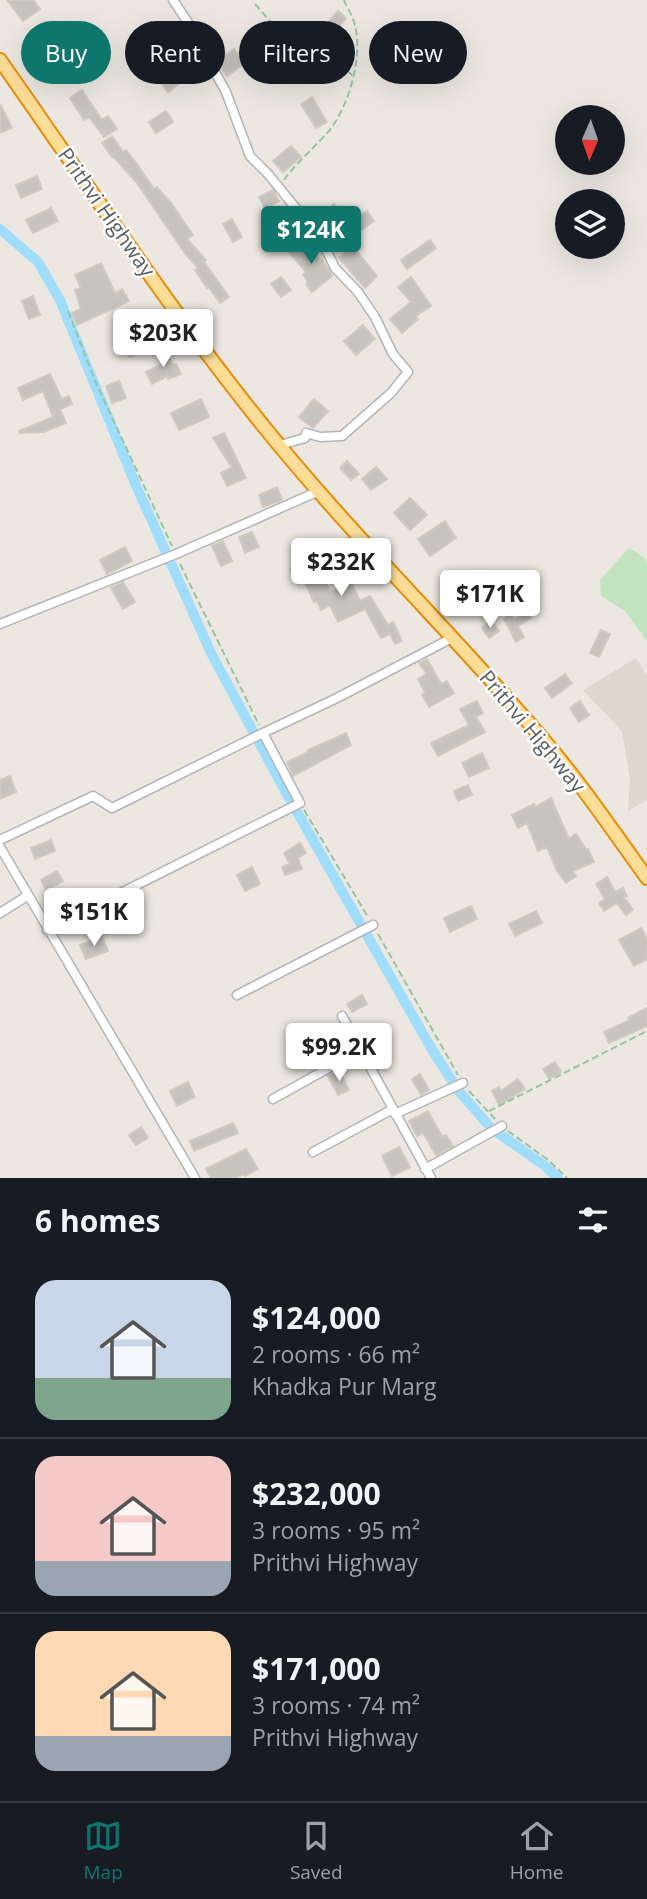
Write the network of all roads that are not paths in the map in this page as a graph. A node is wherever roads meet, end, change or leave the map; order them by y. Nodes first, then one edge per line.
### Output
1 (173, 0) edge
2 (0, 60) edge
3 (279, 445) junction
4 (319, 491) junction
5 (0, 624) edge
6 (452, 638) junction
7 (262, 733) junction
8 (0, 840) edge
9 (0, 847) edge
10 (647, 878) edge
11 (27, 895) junction
12 (0, 913) edge
13 (373, 925) road end
14 (47, 930) junction
15 (237, 995) dead end
16 (342, 1016) dead end
17 (359, 1051) junction
18 (463, 1083) road end
19 (272, 1099) dead end
20 (394, 1111) junction
21 (502, 1126) road end
22 (313, 1152) dead end
23 (427, 1173) edge
24 (195, 1178) edge
25 (416, 1178) edge

1 - 3 street
2 - 3 highway, Prithvi Highway
3 - 4 highway, Prithvi Highway
4 - 5 street
4 - 6 highway, Prithvi Highway
6 - 7 street
6 - 10 highway, Prithvi Highway
7 - 8 street
7 - 14 street
9 - 11 street
11 - 12 street
11 - 14 street
13 - 15 street
14 - 24 street
16 - 17 street
17 - 19 street
17 - 20 street
18 - 20 street
20 - 22 street
20 - 23 street
21 - 23 street
23 - 25 street

